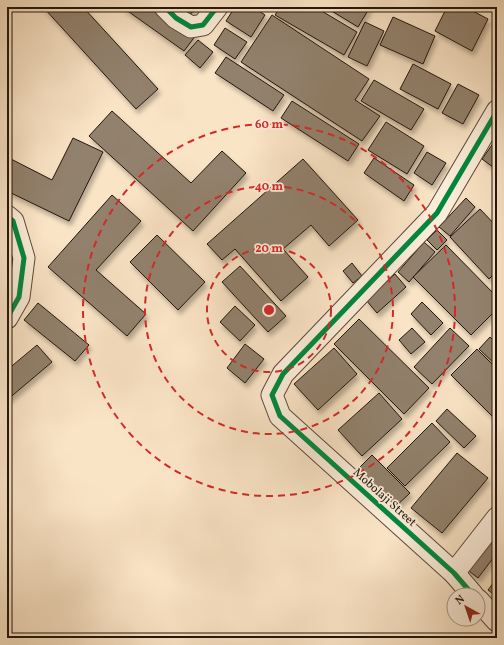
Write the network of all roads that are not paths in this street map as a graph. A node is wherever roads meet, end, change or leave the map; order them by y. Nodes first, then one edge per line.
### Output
1 (165, 7) edge
2 (218, 7) edge
3 (497, 112) edge
4 (7, 216) edge
5 (7, 318) edge
6 (497, 518) edge
7 (454, 573) junction
8 (467, 587) edge
9 (486, 609) edge
10 (497, 621) edge

1 - 2 street
3 - 7 street, Mobolaji Street
4 - 5 street
6 - 7 street
7 - 8 street, Mobolaji Street
9 - 10 street

